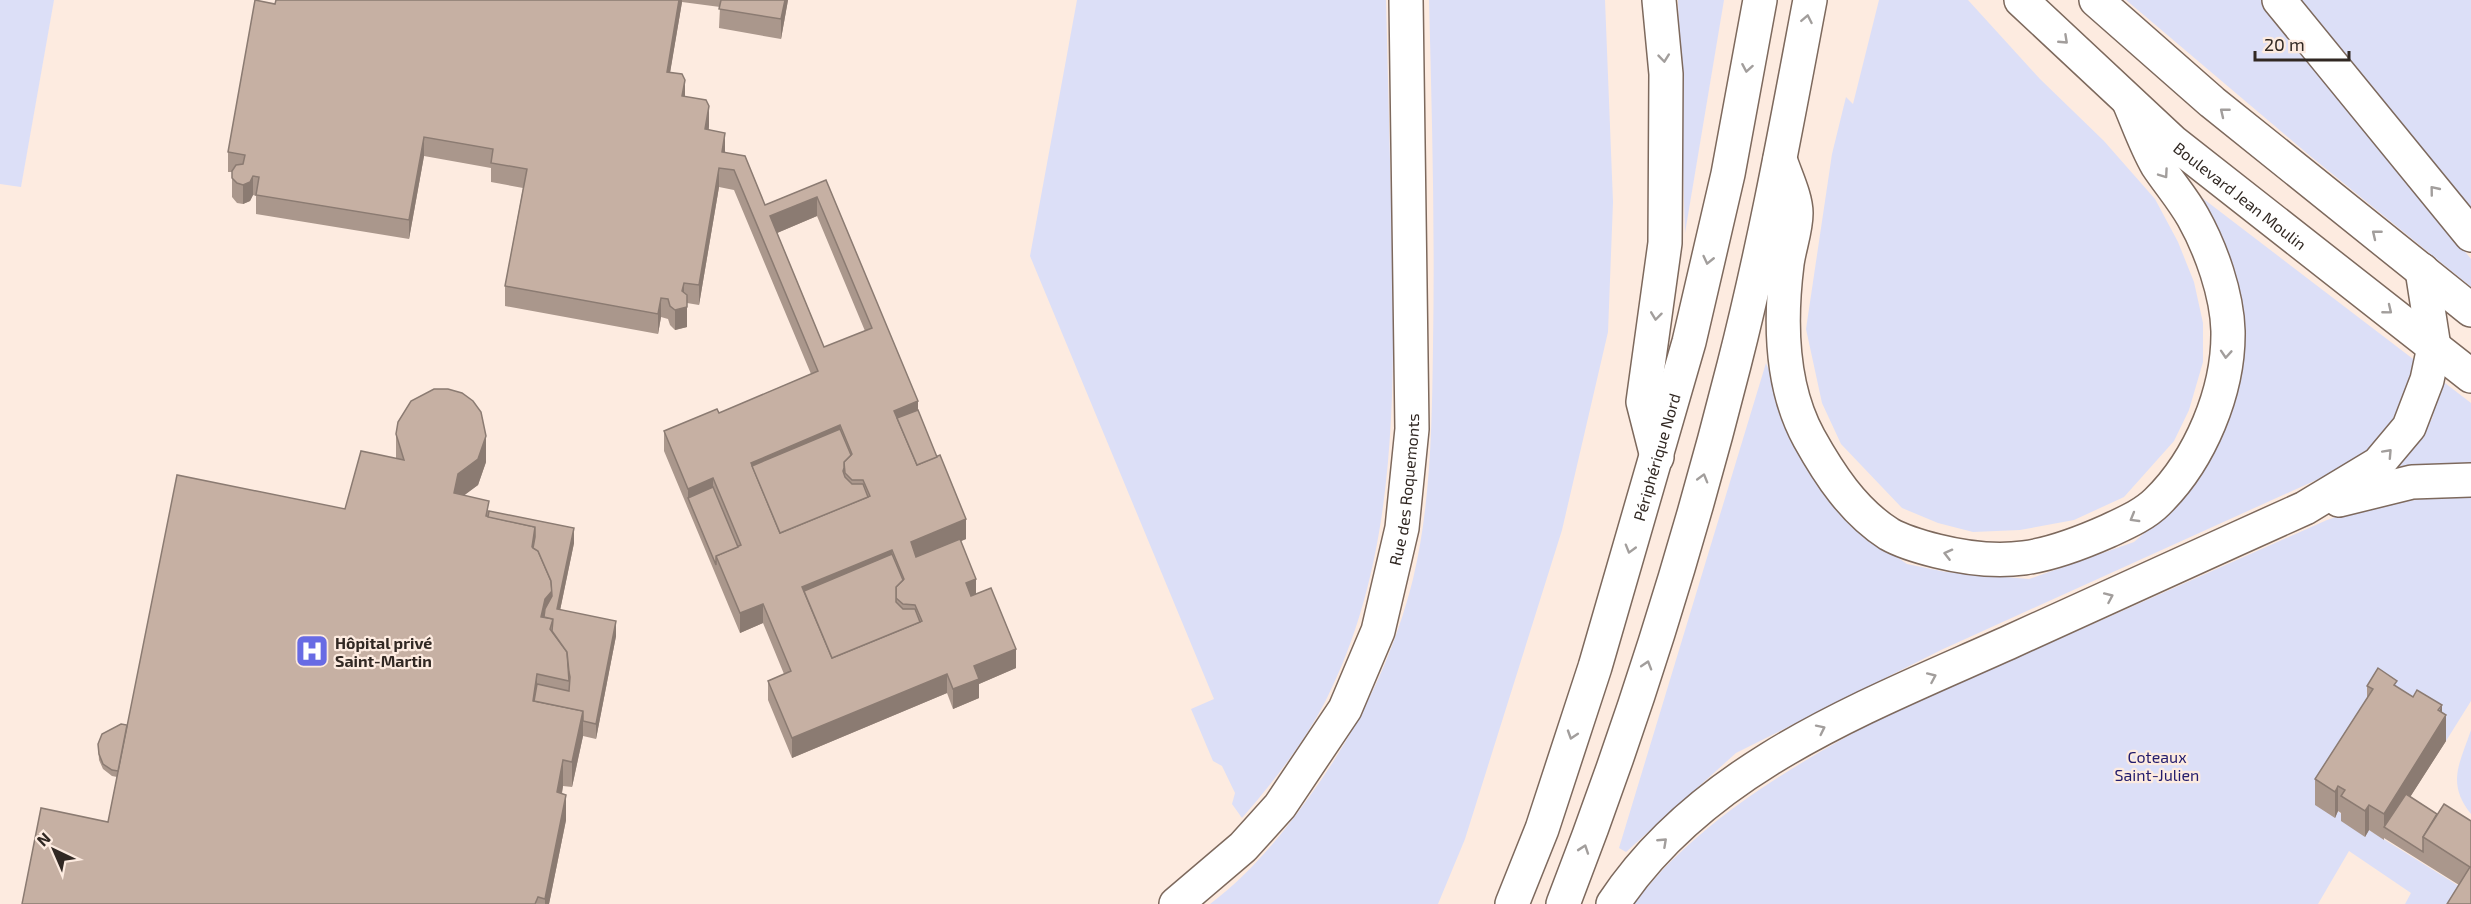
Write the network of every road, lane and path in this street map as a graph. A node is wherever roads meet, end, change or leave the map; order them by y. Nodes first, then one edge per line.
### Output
1 (1406, 0) edge
2 (1659, 0) edge
3 (1760, 0) edge
4 (1810, 0) edge
5 (2021, 0) edge
6 (2096, 0) edge
7 (2279, 0) edge
8 (2129, 102) junction
9 (1780, 159) junction
10 (2471, 235) edge
11 (2422, 270) junction
12 (2471, 310) edge
13 (2434, 347) junction
14 (2471, 376) edge
15 (1657, 458) junction
16 (2471, 480) edge
17 (2305, 508) junction
18 (1176, 904) edge
19 (1512, 904) edge
20 (1563, 904) edge
21 (1613, 904) edge

1 - 18 main road, Rue des Roquemonts
2 -> 15 main road
3 -> 15 main road, Périphérique Nord
9 -> 4 main road
5 -> 8 main road, Boulevard Jean Moulin
11 -> 6 main road
10 -> 7 main road
8 -> 9 main road
8 -> 13 main road, Boulevard Jean Moulin
20 -> 9 main road
11 - 12 main road
11 - 13 main road
13 - 14 main road, Boulevard Jean Moulin
17 -> 13 main road
15 -> 19 main road, Périphérique Nord
16 - 17 main road
21 -> 17 main road

